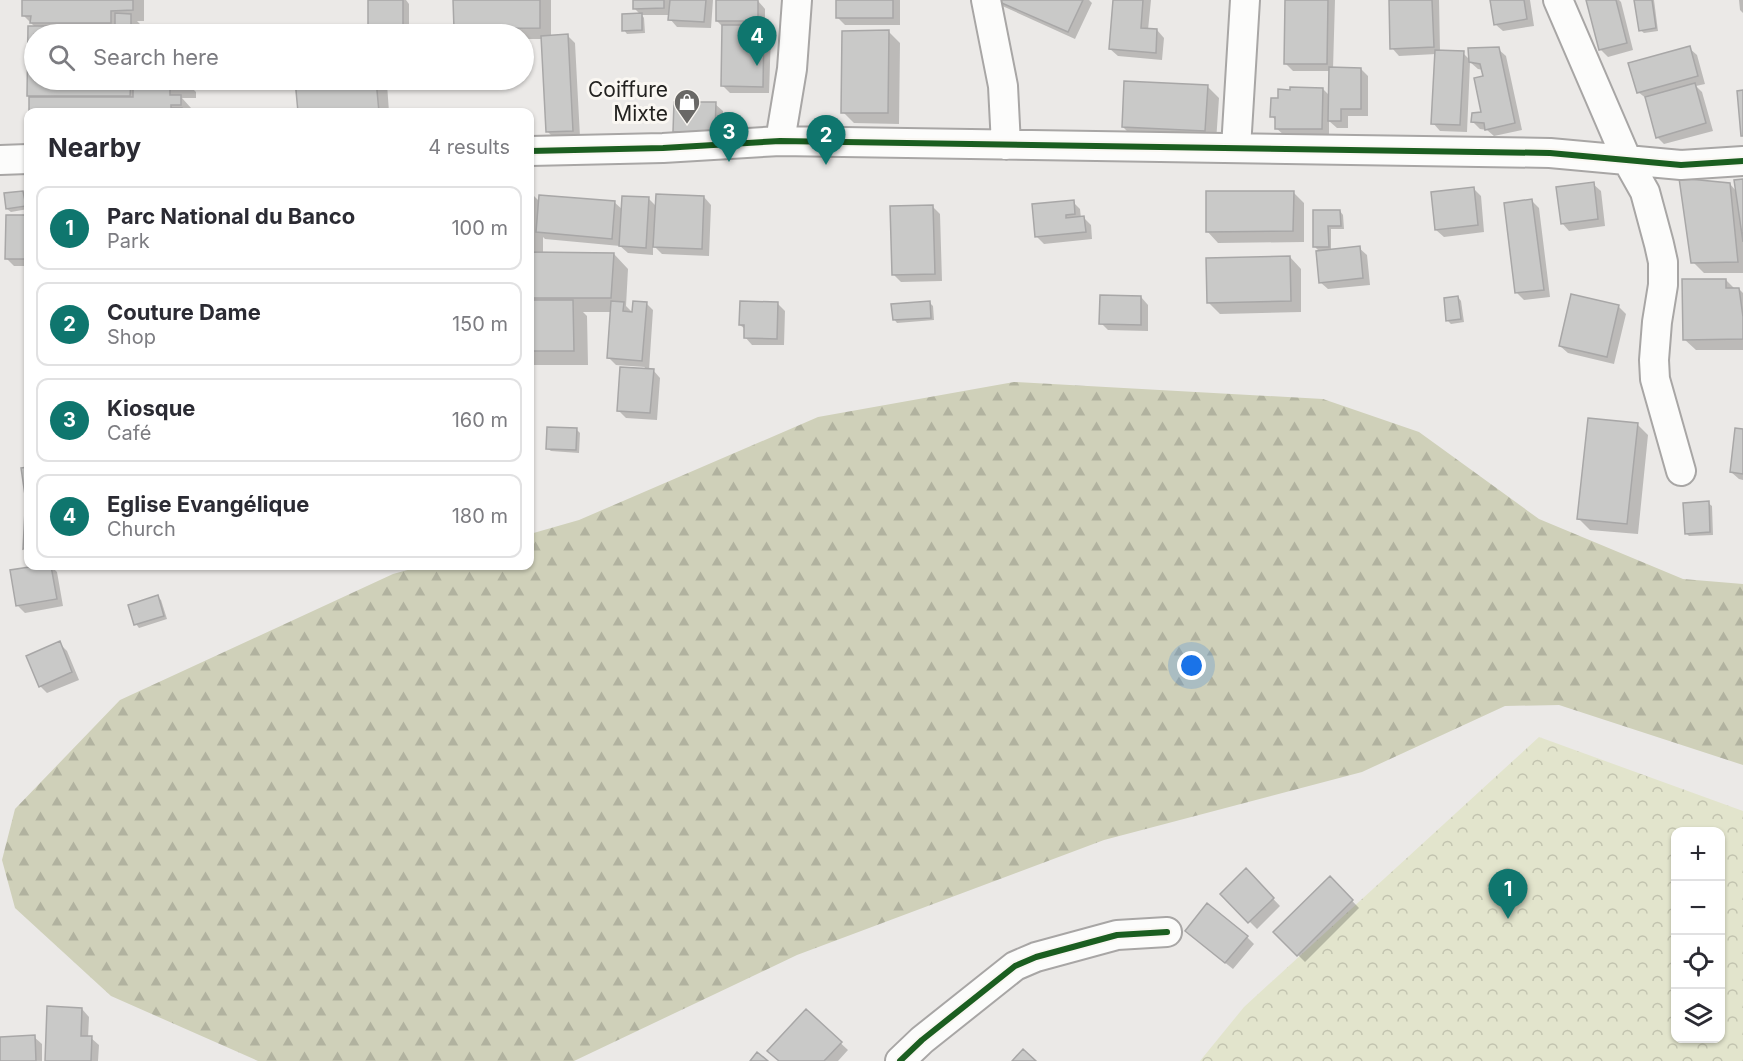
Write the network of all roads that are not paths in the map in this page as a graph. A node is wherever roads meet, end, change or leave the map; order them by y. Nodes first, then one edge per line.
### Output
1 (797, 0) edge
2 (986, 0) edge
3 (1245, 0) edge
4 (1558, 0) edge
5 (780, 141) junction
6 (1006, 145) junction
7 (1236, 148) junction
8 (534, 151) edge
9 (24, 159) edge
10 (0, 160) edge
11 (1627, 160) junction
12 (1743, 161) edge
13 (1681, 471) dead end
14 (1167, 932) dead end
15 (900, 1061) edge

1 - 5 street
2 - 6 street
3 - 7 street
4 - 11 street
5 - 6 street
5 - 8 street
6 - 7 street
7 - 11 street
9 - 10 street
11 - 12 street
11 - 13 street
14 - 15 street

